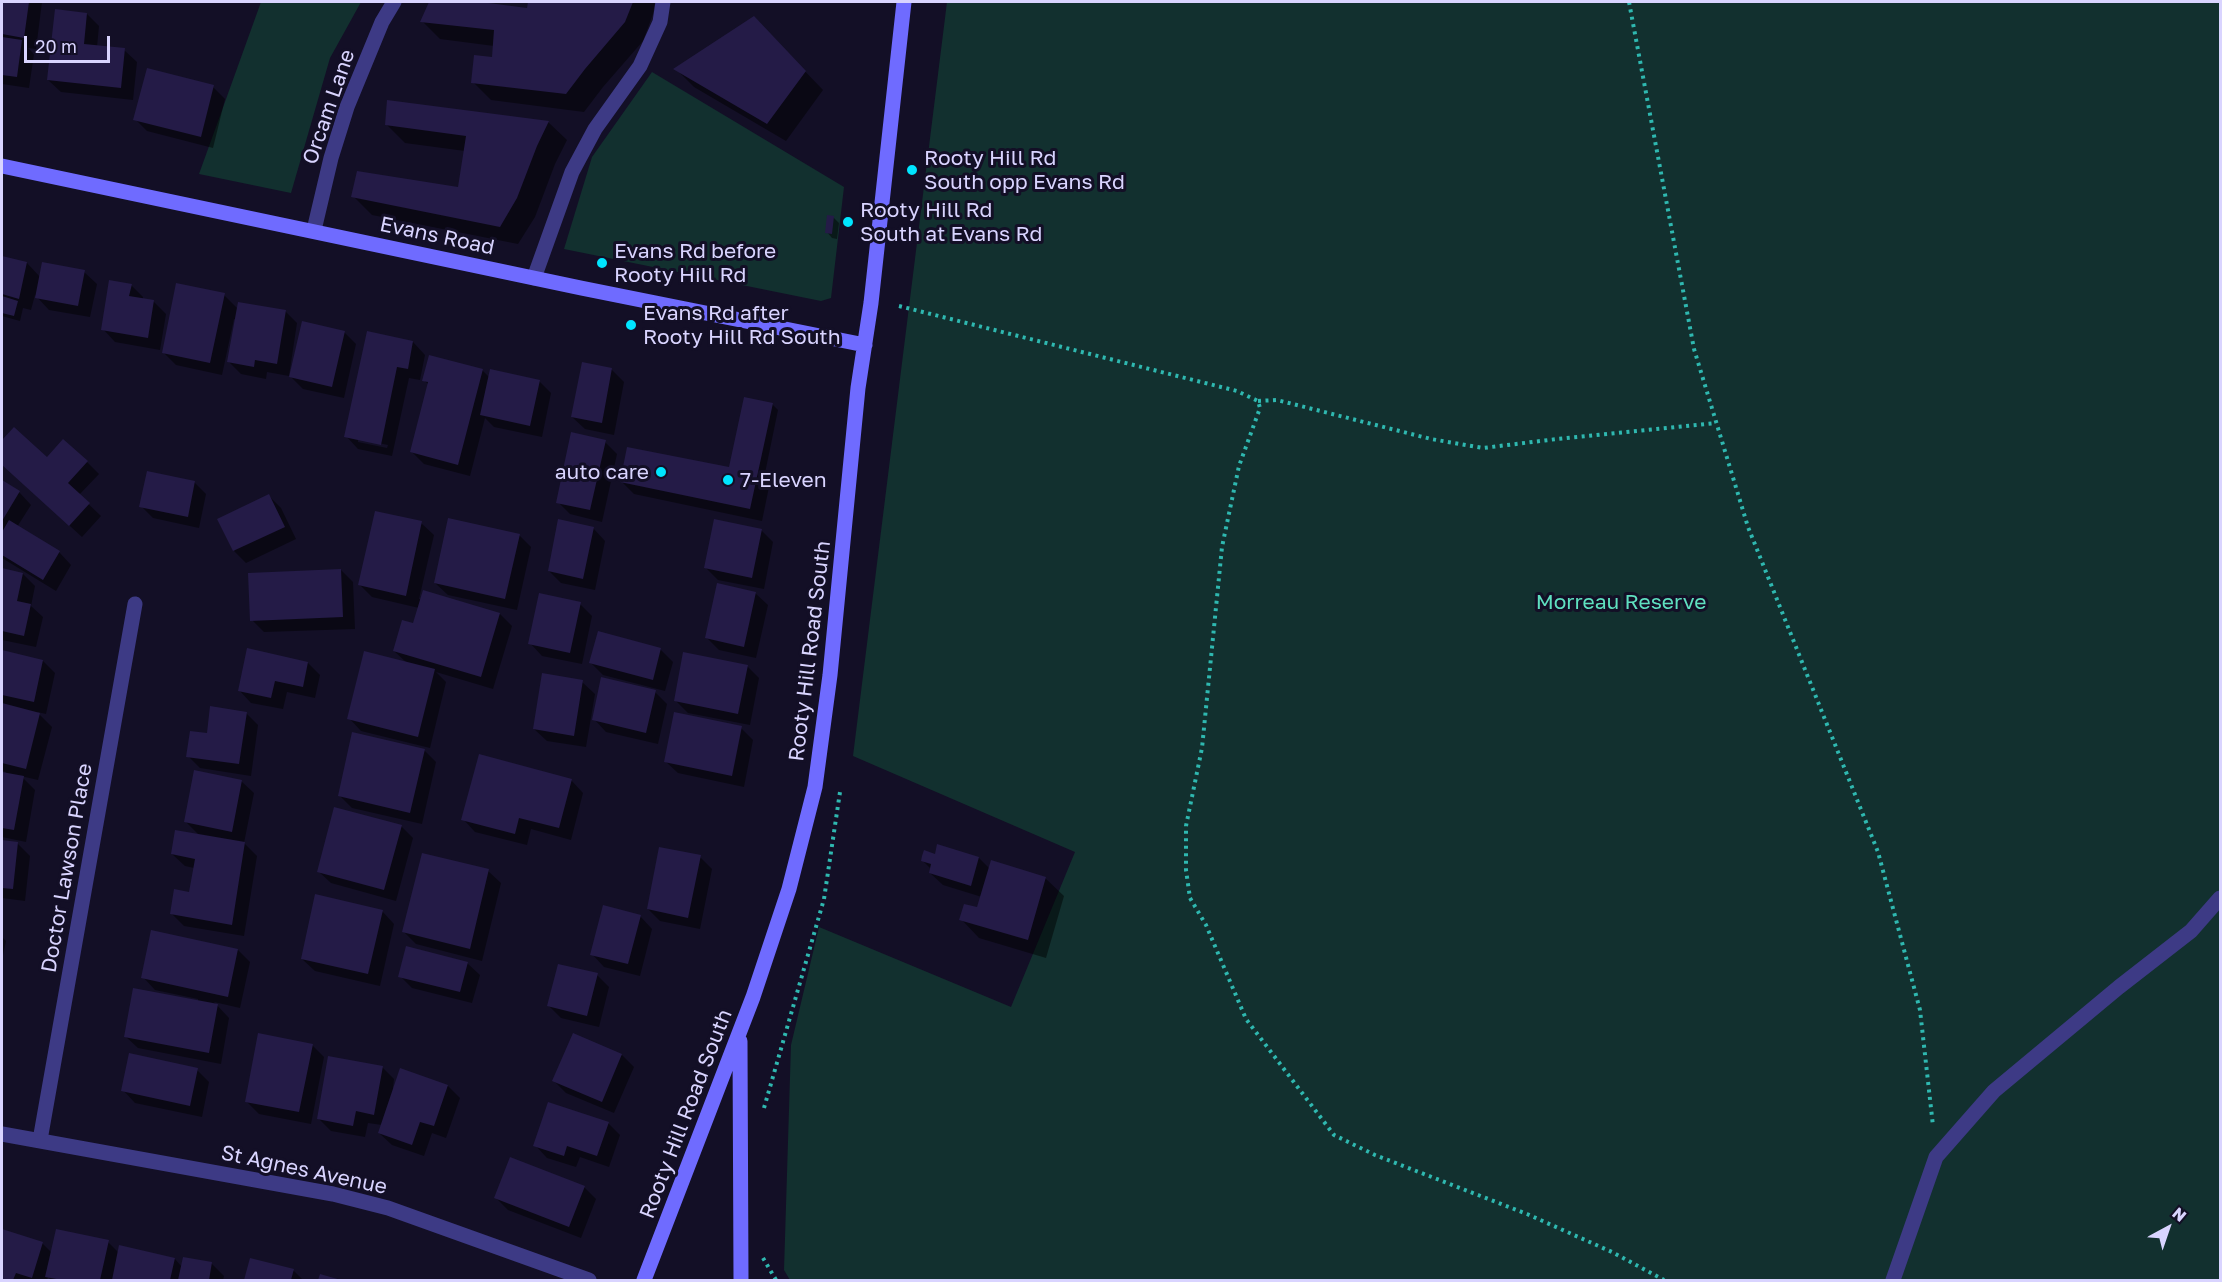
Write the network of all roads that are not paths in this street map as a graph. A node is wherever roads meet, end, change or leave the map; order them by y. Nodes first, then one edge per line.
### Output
1 (394, 2) edge
2 (663, 2) edge
3 (904, 2) edge
4 (2, 166) edge
5 (314, 230) junction
6 (534, 278) junction
7 (865, 345) junction
8 (135, 604) dead end
9 (2220, 898) edge
10 (740, 1032) junction
11 (2, 1134) edge
12 (40, 1140) junction
13 (589, 1281) edge
14 (644, 1281) edge
15 (741, 1281) edge
16 (1893, 1281) edge

1 - 5 street, Orcam Lane
2 - 6 street
3 - 7 main road, Rooty Hill Road South
4 - 5 main road, Evans Road
5 - 6 main road, Evans Road
6 - 7 main road, Evans Road
7 - 10 main road, Rooty Hill Road South
8 - 12 street, Doctor Lawson Place
9 - 16 street
10 - 14 main road, Rooty Hill Road South
10 - 15 main road
11 - 12 street, St Agnes Avenue
12 - 13 street, St Agnes Avenue

